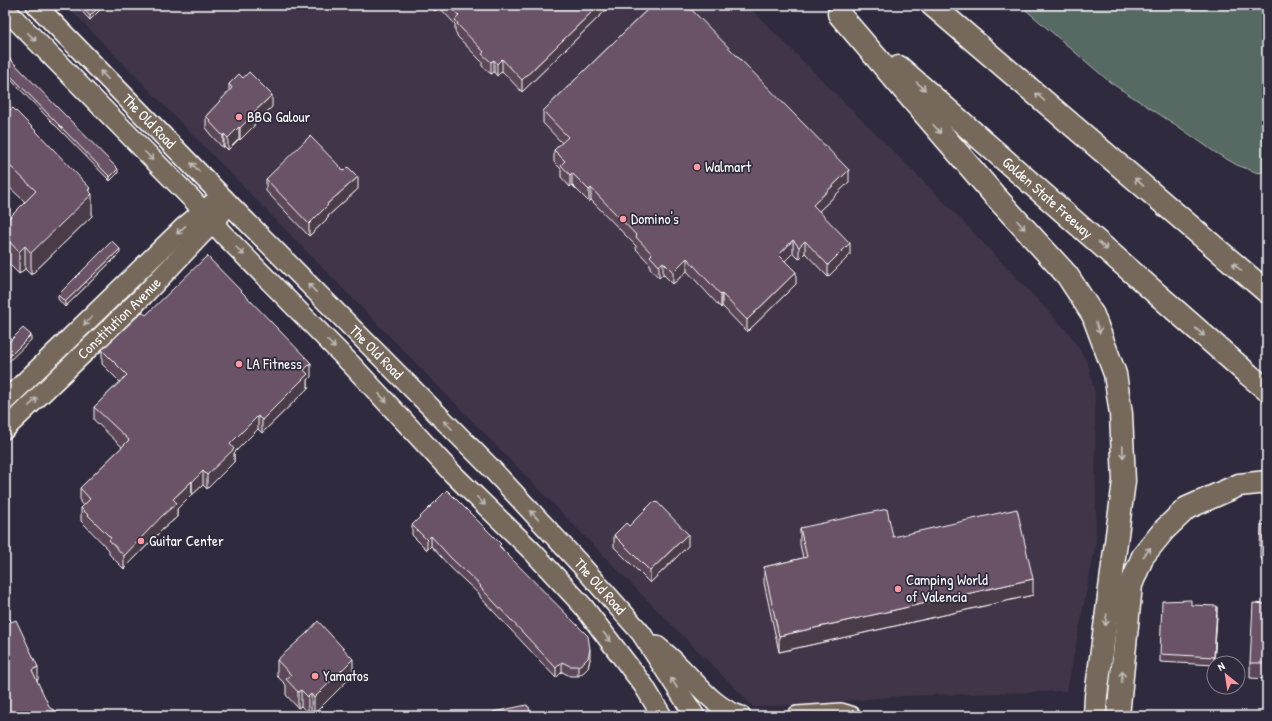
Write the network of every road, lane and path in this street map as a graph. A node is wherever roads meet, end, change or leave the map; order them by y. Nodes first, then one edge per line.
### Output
1 (36, 5) edge
2 (932, 5) edge
3 (5, 9) edge
4 (834, 10) edge
5 (226, 200) junction
6 (208, 217) junction
7 (1267, 292) edge
8 (1267, 390) edge
9 (5, 401) edge
10 (5, 429) edge
11 (1267, 482) edge
12 (641, 633) junction
13 (662, 716) edge
14 (695, 716) edge
15 (741, 716) edge
16 (798, 716) edge
17 (851, 716) edge
18 (1095, 716) edge
19 (1118, 716) edge

5 -> 1 main road, The Old Road
7 -> 2 highway
3 -> 6 main road, The Old Road
4 -> 8 highway, Golden State Freeway
4 -> 18 highway
5 - 6 main road, Constitution Avenue
12 -> 5 main road, The Old Road
6 -> 9 main road, Constitution Avenue
10 -> 6 main road, Constitution Avenue
6 -> 13 main road, The Old Road
19 -> 11 highway
14 -> 12 main road, The Old Road
12 - 15 main road
16 - 17 main road

